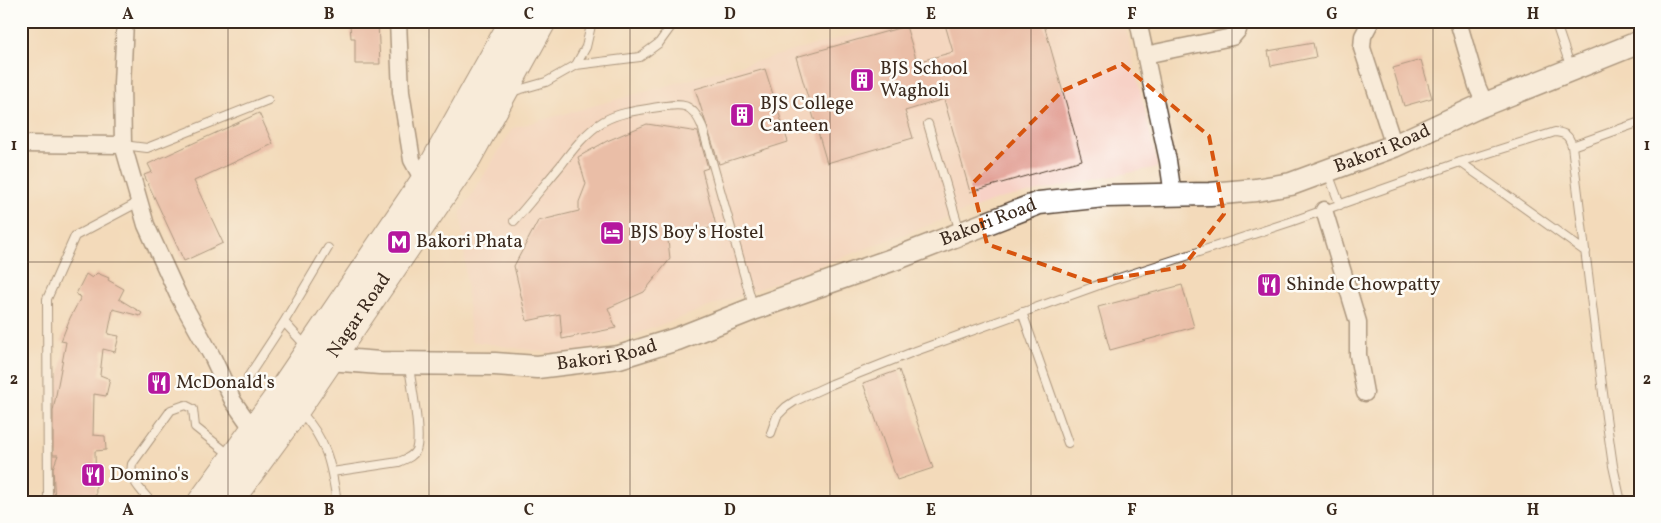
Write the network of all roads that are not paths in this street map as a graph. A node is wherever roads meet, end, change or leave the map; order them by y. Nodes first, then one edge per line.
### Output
1 (125, 21) edge
2 (398, 21) edge
3 (514, 21) edge
4 (542, 21) edge
5 (592, 21) edge
6 (675, 21) edge
7 (1138, 21) edge
8 (1240, 21) edge
9 (1371, 21) edge
10 (1458, 21) edge
11 (1555, 21) edge
12 (1640, 42) edge
13 (1145, 55) junction
14 (576, 65) junction
15 (1572, 70) junction
16 (502, 94) junction
17 (268, 100) dead end
18 (1484, 104) junction
19 (1640, 122) edge
20 (928, 124) dead end
21 (21, 144) edge
22 (123, 145) junction
23 (1394, 146) junction
24 (1572, 146) junction
25 (1460, 162) junction
26 (1327, 171) junction
27 (424, 182) junction
28 (1173, 195) junction
29 (139, 202) junction
30 (1332, 207) junction
31 (514, 221) dead end
32 (961, 233) junction
33 (328, 248) dead end
34 (1586, 252) junction
35 (754, 309) junction
36 (1022, 312) junction
37 (284, 322) junction
38 (320, 355) junction
39 (408, 363) junction
40 (248, 377) dead end
41 (1366, 393) dead end
42 (297, 408) junction
43 (254, 431) junction
44 (771, 433) dead end
45 (1068, 443) dead end
46 (234, 458) junction
47 (332, 472) junction
48 (48, 502) edge
49 (151, 502) edge
50 (202, 502) edge
51 (228, 502) edge
52 (337, 502) edge
53 (1621, 502) edge

1 - 22 street
2 - 27 street
3 - 27 highway, Nagar Road
4 - 16 highway, Nagar Road
5 - 14 lane
6 - 14 lane
7 - 13 street
8 - 13 street
9 - 23 street
10 - 18 street
11 - 15 lane
12 - 15 street, Bakori Road
13 - 28 street
14 - 16 lane
15 - 18 street, Bakori Road
16 - 38 highway, Nagar Road
17 - 22 lane
18 - 23 street, Bakori Road
19 - 24 lane
20 - 32 lane
21 - 22 street
22 - 29 street
23 - 26 street, Bakori Road
24 - 25 lane
24 - 34 lane
25 - 30 lane
25 - 34 lane
26 - 28 street, Bakori Road
26 - 30 lane
27 - 38 highway, Nagar Road
28 - 32 street, Bakori Road
29 - 43 street
29 - 48 lane
30 - 36 lane
30 - 41 street
31 - 35 lane
32 - 35 street, Bakori Road
33 - 37 lane
34 - 53 lane
35 - 39 street, Bakori Road
36 - 44 lane
36 - 45 lane
37 - 38 lane
37 - 40 lane
38 - 39 street, Bakori Road
38 - 42 highway, Nagar Road
38 - 43 highway, Nagar Road
39 - 47 lane
42 - 47 lane
42 - 51 highway, Nagar Road
43 - 46 highway, Nagar Road
46 - 49 lane
46 - 50 highway, Nagar Road
47 - 52 lane

